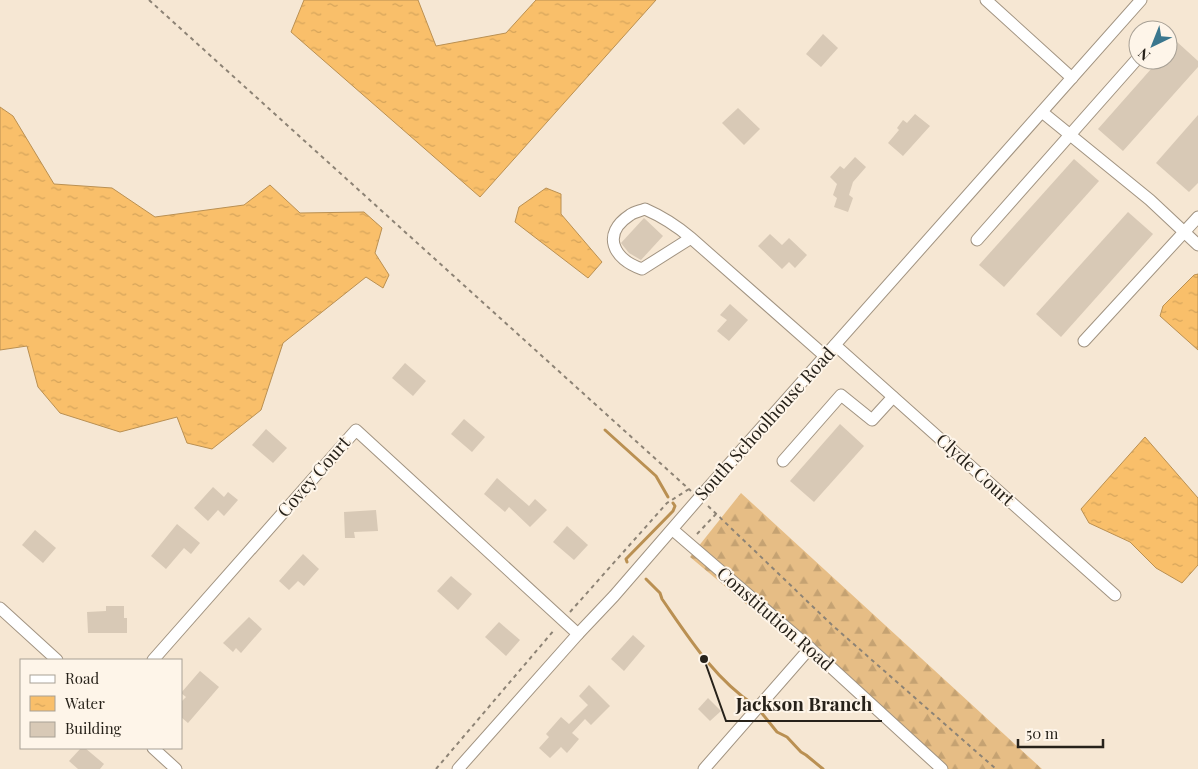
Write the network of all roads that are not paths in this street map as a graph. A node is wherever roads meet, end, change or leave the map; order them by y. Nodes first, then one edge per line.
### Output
1 (986, 0) edge
2 (1141, 0) edge
3 (1128, 69) edge
4 (1072, 78) junction
5 (1042, 112) junction
6 (1069, 135) junction
7 (1198, 217) edge
8 (1184, 232) junction
9 (690, 238) junction
10 (977, 240) dead end
11 (1198, 245) edge
12 (1084, 341) dead end
13 (835, 345) junction
14 (825, 356) junction
15 (893, 397) junction
16 (782, 461) dead end
17 (672, 530) junction
18 (1115, 595) dead end
19 (0, 608) edge
20 (578, 634) junction
21 (810, 648) junction
22 (56, 659) edge
23 (154, 659) edge
24 (154, 749) edge
25 (176, 769) edge
26 (458, 769) edge
27 (704, 769) edge
28 (942, 769) edge

1 - 4 street
2 - 4 street, South Schoolhouse Road
3 - 6 street
4 - 5 street, South Schoolhouse Road
5 - 6 street
5 - 13 street, South Schoolhouse Road
6 - 8 street
6 - 10 street
7 - 8 street
8 - 11 street
8 - 12 street
9 - 9 street
9 - 14 street
13 - 14 street, South Schoolhouse Road
13 - 15 street, Clyde Court
14 - 17 street, South Schoolhouse Road
15 - 16 street
15 - 18 street, Clyde Court
17 - 20 street, South Schoolhouse Road
17 - 21 street, Constitution Road
19 - 22 street
20 - 23 street, Covey Court
20 - 26 street, South Schoolhouse Road
21 - 27 street
21 - 28 street, Constitution Road
24 - 25 street

